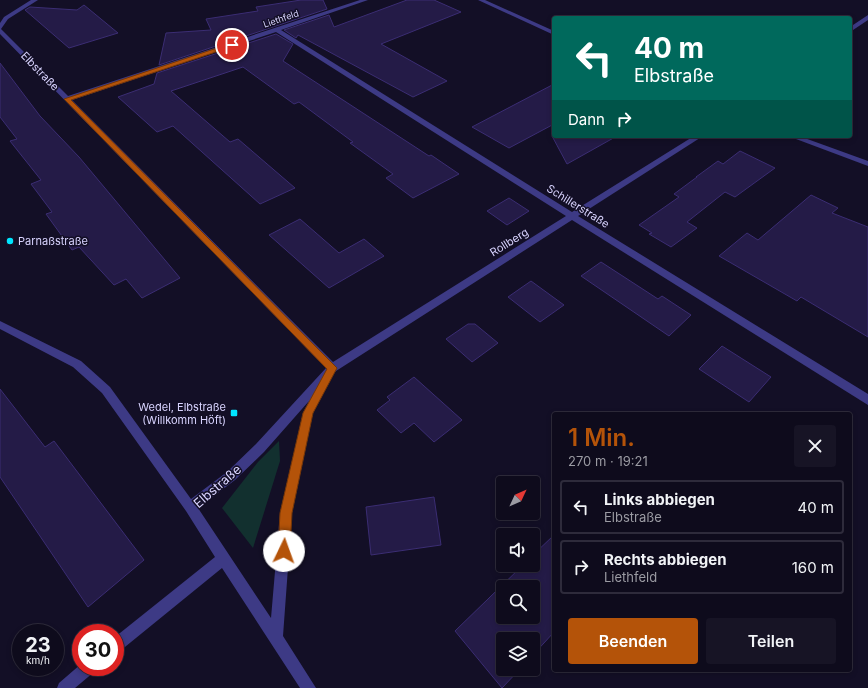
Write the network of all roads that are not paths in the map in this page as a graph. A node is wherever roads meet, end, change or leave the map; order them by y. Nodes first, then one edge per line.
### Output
1 (35, 0) edge
2 (364, 0) edge
3 (481, 0) edge
4 (868, 17) edge
5 (0, 29) edge
6 (852, 29) edge
7 (277, 30) junction
8 (552, 32) edge
9 (67, 99) junction
10 (696, 138) edge
11 (797, 138) edge
12 (868, 164) edge
13 (572, 216) junction
14 (0, 325) edge
15 (332, 368) junction
16 (868, 400) edge
17 (190, 507) junction
18 (224, 558) junction
19 (276, 638) junction
20 (124, 639) edge
21 (78, 676) edge
22 (64, 688) edge
23 (309, 688) edge

1 - 5 street, Elbstraße
2 - 7 street, Liethfeld
3 - 8 street
4 - 6 street
5 - 9 street, Elbstraße
7 - 9 street, Liethfeld
7 - 13 street, Schillerstraße
9 - 15 street, Elbstraße
10 - 13 street, Rollberg
11 - 12 street
13 - 15 street, Rollberg
13 - 16 street, Schillerstraße
14 - 17 street
15 - 17 street, Elbstraße
15 - 19 street
17 - 18 street, Elbstraße
18 - 19 street, Elbstraße
18 - 20 street
19 - 23 street, Elbstraße
21 - 22 street

